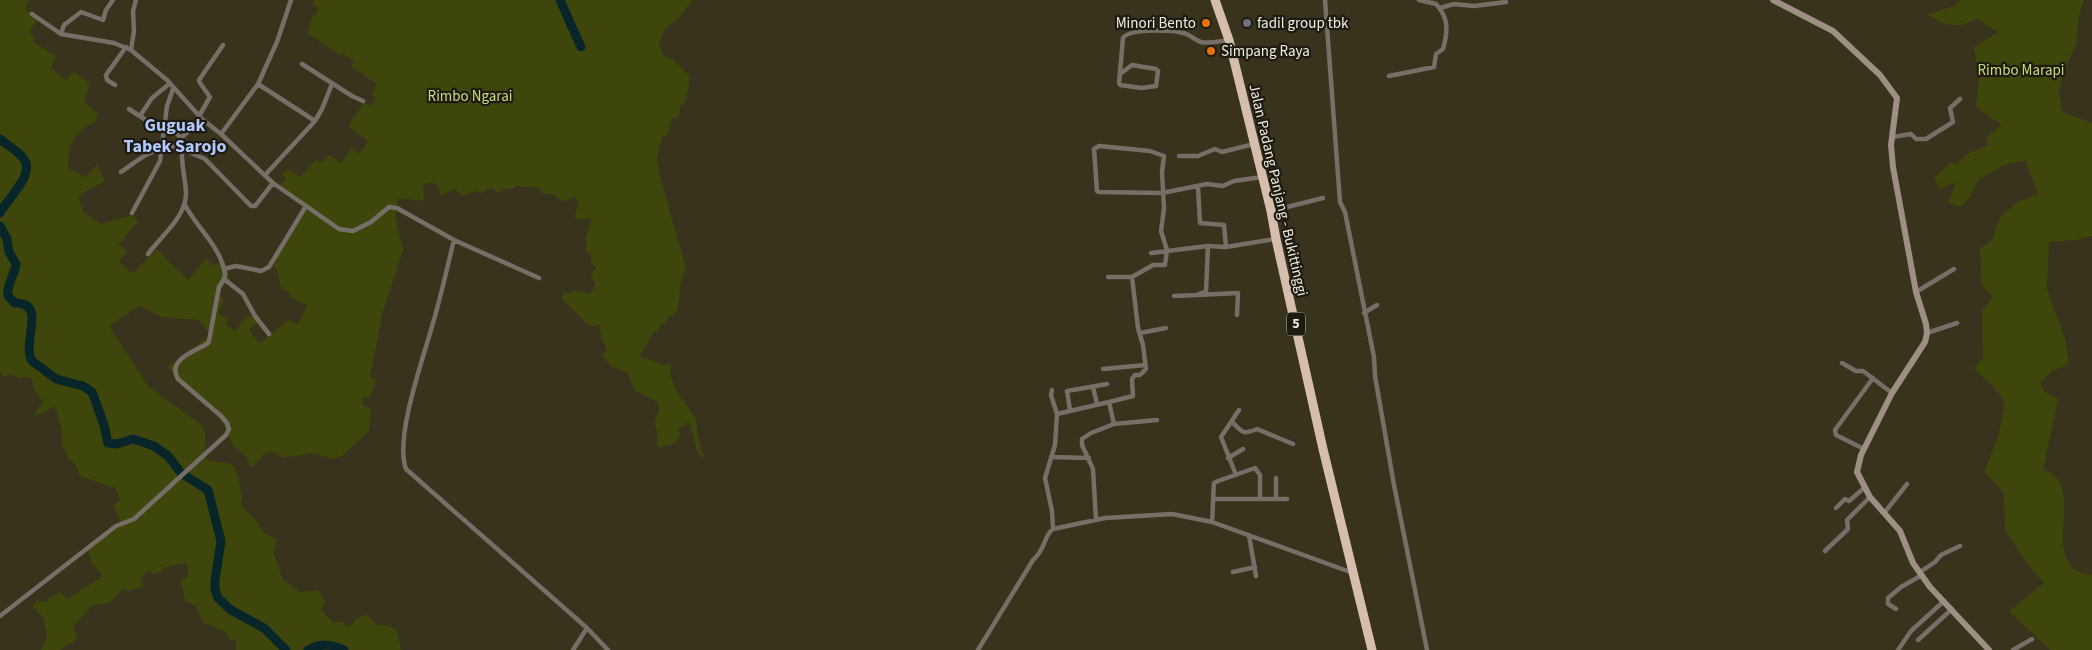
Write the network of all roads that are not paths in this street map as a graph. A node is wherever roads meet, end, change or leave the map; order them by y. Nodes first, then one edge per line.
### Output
1 (113, 0) edge
2 (291, 0) edge
3 (1215, 0) edge
4 (1325, 0) edge
5 (1419, 0) edge
6 (1773, 0) edge
7 (135, 1) edge
8 (1506, 2) dead end
9 (1440, 8) junction
10 (32, 14) dead end
11 (61, 34) junction
12 (1228, 40) junction
13 (223, 45) dead end
14 (129, 48) junction
15 (302, 64) dead end
16 (1120, 74) junction
17 (1390, 76) dead end
18 (170, 84) junction
19 (258, 84) junction
20 (332, 84) junction
21 (115, 85) dead end
22 (173, 89) junction
23 (1960, 99) dead end
24 (363, 101) dead end
25 (129, 109) dead end
26 (140, 116) junction
27 (200, 117) junction
28 (315, 120) junction
29 (164, 129) junction
30 (221, 134) junction
31 (1893, 137) junction
32 (181, 138) junction
33 (1255, 144) junction
34 (176, 146) junction
35 (161, 147) junction
36 (182, 149) junction
37 (1179, 156) dead end
38 (121, 172) dead end
39 (265, 175) junction
40 (1262, 176) junction
41 (273, 182) junction
42 (1198, 186) junction
43 (1162, 193) junction
44 (1322, 198) dead end
45 (185, 205) junction
46 (306, 206) junction
47 (1271, 211) junction
48 (132, 213) dead end
49 (1276, 239) junction
50 (454, 240) junction
51 (1208, 246) junction
52 (1226, 247) junction
53 (1167, 250) junction
54 (1151, 253) dead end
55 (148, 254) dead end
56 (224, 269) junction
57 (1954, 269) dead end
58 (1108, 277) dead end
59 (1132, 277) junction
60 (539, 278) dead end
61 (224, 279) junction
62 (1916, 292) junction
63 (1197, 295) junction
64 (1174, 296) dead end
65 (1377, 304) dead end
66 (1364, 313) junction
67 (1237, 314) dead end
68 (1957, 324) dead end
69 (1166, 328) dead end
70 (1140, 333) junction
71 (1927, 333) junction
72 (269, 334) dead end
73 (1842, 363) dead end
74 (1145, 365) junction
75 (1103, 370) dead end
76 (1873, 378) junction
77 (1107, 384) dead end
78 (1093, 387) junction
79 (1052, 390) dead end
80 (1892, 393) junction
81 (1109, 402) junction
82 (1097, 404) junction
83 (1070, 410) junction
84 (1240, 410) dead end
85 (1057, 414) junction
86 (1157, 420) dead end
87 (1232, 422) junction
88 (1114, 424) junction
89 (1293, 444) dead end
90 (1243, 450) dead end
91 (1862, 452) junction
92 (1051, 457) junction
93 (1089, 458) junction
94 (1228, 458) junction
95 (1236, 475) junction
96 (1276, 478) dead end
97 (1907, 484) dead end
98 (1864, 488) junction
99 (1870, 497) junction
100 (1260, 498) junction
101 (1276, 498) junction
102 (1287, 499) dead end
103 (1215, 500) junction
104 (1836, 508) dead end
105 (1885, 512) junction
106 (1096, 520) junction
107 (1212, 522) junction
108 (1053, 529) junction
109 (1249, 535) junction
110 (1960, 546) dead end
111 (1825, 551) dead end
112 (1255, 567) junction
113 (1233, 572) dead end
114 (1353, 573) junction
115 (1921, 574) junction
116 (1256, 576) dead end
117 (1944, 601) junction
118 (1896, 609) dead end
119 (1952, 609) junction
120 (0, 616) edge
121 (587, 628) junction
122 (2032, 639) dead end
123 (1918, 640) dead end
124 (572, 650) edge
125 (608, 650) edge
126 (978, 650) edge
127 (1372, 650) edge
128 (1427, 650) edge
129 (1898, 650) edge
130 (1989, 650) edge
131 (2014, 650) edge

1 - 11 street
2 - 19 street
3 - 12 highway, Jalan Padang Panjang - Bukittinggi / 5
4 - 66 street
5 - 9 street
6 - 31 main road
7 - 14 street
8 - 9 street
9 - 17 street
10 - 11 street
11 - 14 street
12 - 16 street
12 - 33 highway, Jalan Padang Panjang - Bukittinggi / 5
13 - 27 street
14 - 18 street
14 - 21 street
15 - 20 street
16 - 16 street
18 - 22 street
18 - 26 street
19 - 28 street
19 - 30 street
20 - 24 street
20 - 28 street
22 - 27 street
22 - 29 street
23 - 31 street
25 - 26 street
26 - 29 street
27 - 30 street
27 - 32 street
28 - 39 street
29 - 32 street
29 - 35 street
30 - 39 street
31 - 62 main road
32 - 34 street
33 - 37 street
33 - 40 highway, Jalan Padang Panjang - Bukittinggi / 5
34 - 35 street
34 - 36 street
35 - 38 street
35 - 48 street
36 - 41 street
36 - 45 street
39 - 41 street
40 - 42 street
40 - 47 highway, Jalan Padang Panjang - Bukittinggi / 5
41 - 46 street
42 - 43 street
42 - 52 street
43 - 43 street
43 - 53 street
44 - 47 street
45 - 55 street
45 - 56 street
46 - 50 street
46 - 56 street
47 - 49 highway, Jalan Padang Panjang - Bukittinggi / 5
49 - 52 street
49 - 114 highway, Jalan Padang Panjang - Bukittinggi / 5
50 - 60 street
50 - 121 street
51 - 52 street
51 - 53 street
51 - 63 street
53 - 54 street
53 - 59 street
56 - 61 street
57 - 62 street
58 - 59 street
59 - 70 street
61 - 72 street
61 - 120 street
62 - 71 main road
63 - 64 street
63 - 67 street
65 - 66 street
66 - 128 street
68 - 71 street
69 - 70 street
70 - 74 street
71 - 80 main road
73 - 76 street
74 - 75 street
74 - 81 street
76 - 80 street
76 - 91 street
77 - 78 street
78 - 82 street
78 - 83 street
79 - 85 street
80 - 91 main road
81 - 82 street
81 - 88 street
82 - 83 street
83 - 85 street
84 - 87 street
85 - 92 street
86 - 88 street
87 - 89 street
87 - 94 street
88 - 93 street
90 - 94 street
91 - 98 main road
92 - 93 street
92 - 108 street
93 - 106 street
94 - 95 street
95 - 100 street
95 - 103 street
96 - 101 street
97 - 105 street
98 - 99 main road
98 - 104 street
99 - 105 main road
99 - 111 street
100 - 101 street
100 - 103 street
101 - 102 street
103 - 107 street
105 - 115 main road
106 - 107 street
106 - 108 street
107 - 109 street
108 - 126 street
109 - 112 street
109 - 114 street
110 - 115 street
112 - 113 street
112 - 116 street
114 - 127 highway, Jalan Padang Panjang - Bukittinggi / 5
115 - 117 main road
115 - 118 street
117 - 119 main road
117 - 129 street
119 - 123 street
119 - 130 main road
121 - 124 street
121 - 125 street
122 - 131 street

